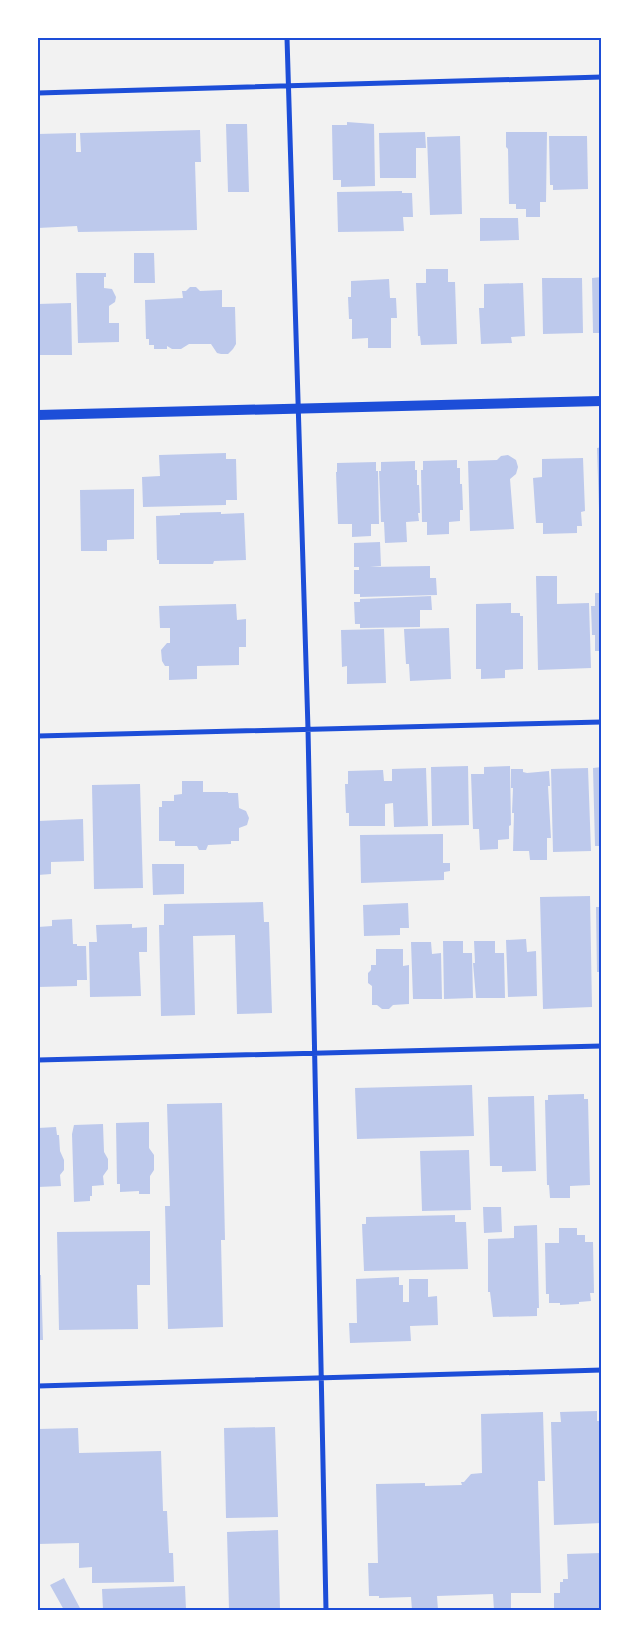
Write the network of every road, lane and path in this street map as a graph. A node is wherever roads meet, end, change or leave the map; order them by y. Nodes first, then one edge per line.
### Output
1 (288, 38) edge
2 (602, 77) edge
3 (289, 85) junction
4 (38, 92) edge
5 (602, 401) edge
6 (298, 408) junction
7 (38, 415) edge
8 (602, 722) edge
9 (308, 729) junction
10 (38, 736) edge
11 (602, 1046) edge
12 (314, 1053) junction
13 (38, 1060) edge
14 (602, 1370) edge
15 (321, 1378) junction
16 (38, 1386) edge
17 (326, 1610) edge

1 - 3 street
2 - 3 street
3 - 4 street
3 - 6 street
5 - 6 main road
6 - 7 main road
6 - 9 street
8 - 9 street
9 - 10 street
9 - 12 street
11 - 12 street
12 - 13 street
12 - 15 street
14 - 15 street
15 - 16 street
15 - 17 street

